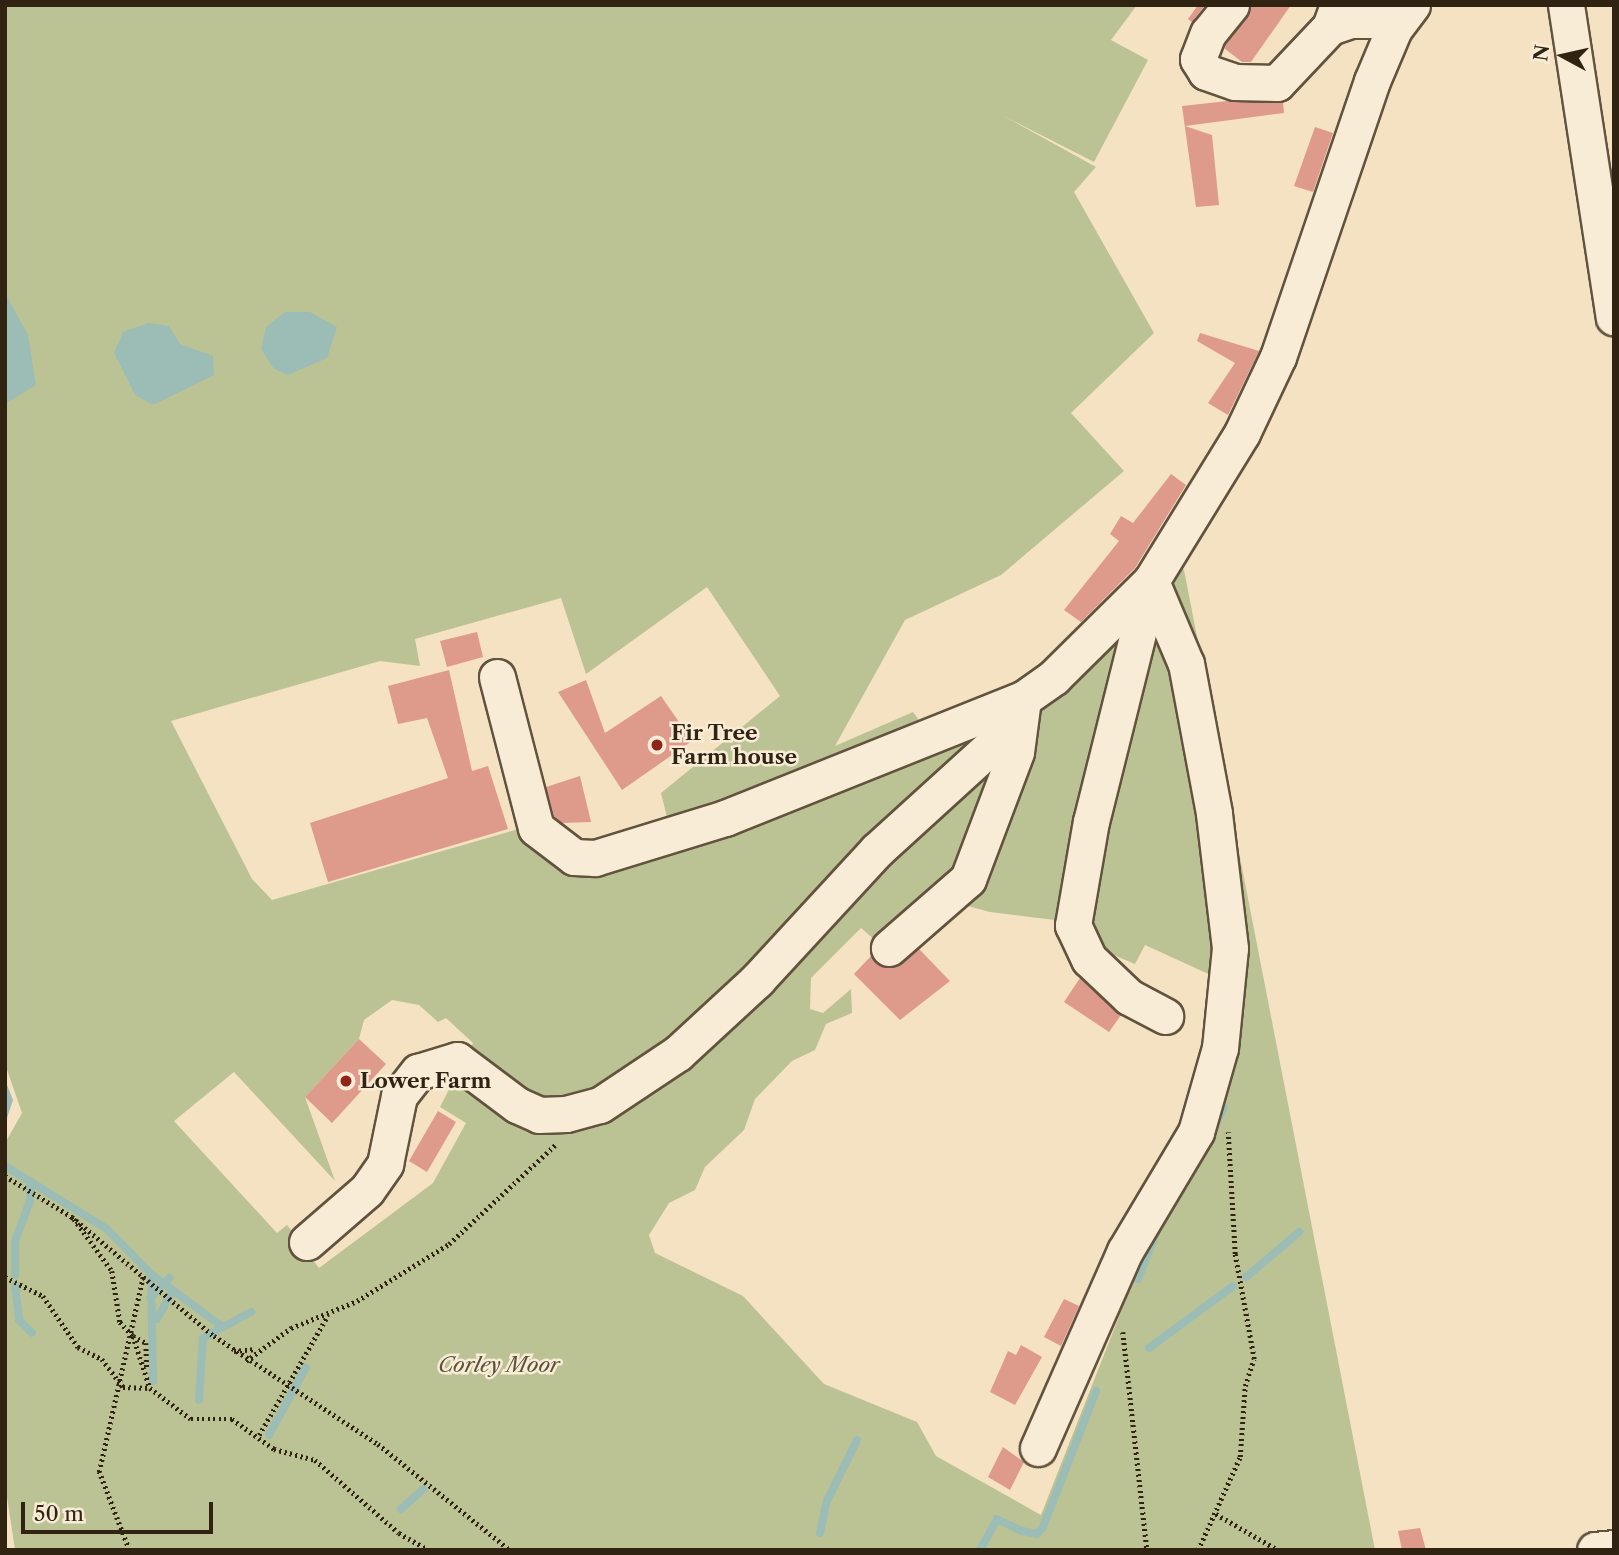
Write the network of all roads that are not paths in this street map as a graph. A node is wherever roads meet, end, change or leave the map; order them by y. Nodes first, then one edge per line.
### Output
1 (1231, 5) edge
2 (1566, 5) edge
3 (1329, 13) edge
4 (1406, 13) edge
5 (1614, 317) edge
6 (1151, 581) junction
7 (497, 677) dead end
8 (1023, 699) junction
9 (889, 948) dead end
10 (1165, 1016) dead end
11 (307, 1242) dead end
12 (1038, 1448) dead end
13 (1614, 1548) edge
14 (1595, 1550) edge

1 - 3 street
2 - 5 street
3 - 4 street
4 - 6 street
6 - 8 street
6 - 10 street
6 - 12 street
7 - 8 street
8 - 9 street
8 - 11 street
13 - 14 street

